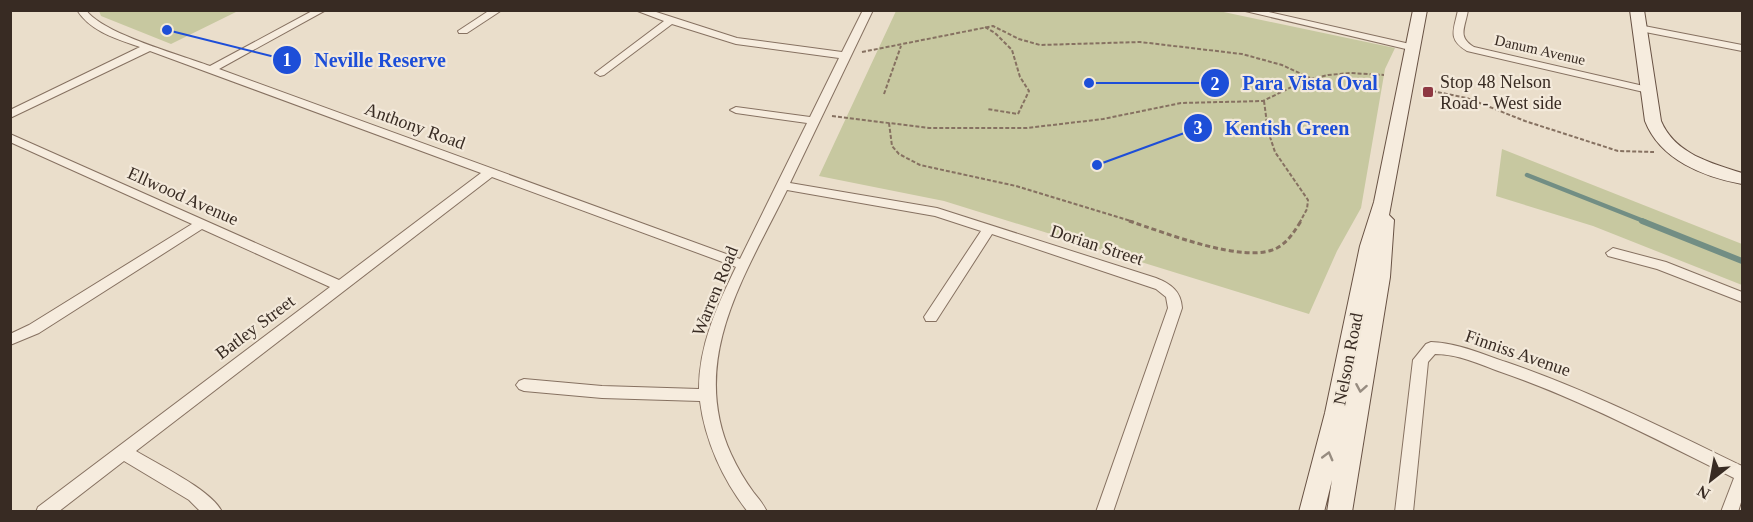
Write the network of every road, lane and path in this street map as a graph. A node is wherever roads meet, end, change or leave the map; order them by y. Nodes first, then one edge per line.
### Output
1 (81, 10) edge
2 (322, 10) edge
3 (498, 10) edge
4 (639, 10) edge
5 (868, 10) edge
6 (1245, 10) edge
7 (1420, 10) edge
8 (1463, 10) edge
9 (1637, 10) edge
10 (670, 21) junction
11 (984, 26) junction
12 (1640, 28) junction
13 (463, 31) dead end
14 (901, 45) junction
15 (149, 47) junction
16 (1410, 47) junction
17 (1743, 48) edge
18 (848, 53) junction
19 (210, 70) junction
20 (600, 73) dead end
21 (1384, 75) dead end
22 (1310, 78) junction
23 (1648, 90) junction
24 (1432, 91) dead end
25 (884, 94) dead end
26 (1264, 101) junction
27 (736, 110) dead end
28 (987, 110) dead end
29 (10, 115) edge
30 (817, 117) junction
31 (889, 123) junction
32 (10, 137) edge
33 (1677, 152) junction
34 (489, 172) junction
35 (1743, 179) edge
36 (784, 186) junction
37 (1383, 205) junction
38 (201, 224) junction
39 (988, 229) junction
40 (1613, 253) dead end
41 (744, 265) junction
42 (340, 286) junction
43 (1743, 297) edge
44 (932, 317) dead end
45 (10, 340) edge
46 (524, 385) dead end
47 (706, 395) junction
48 (123, 452) junction
49 (1743, 476) edge
50 (44, 512) edge
51 (214, 512) edge
52 (759, 512) edge
53 (1104, 512) edge
54 (1311, 512) edge
55 (1339, 512) edge
56 (1404, 512) edge
57 (1729, 512) edge

1 - 15 street, Anthony Road
2 - 19 street
3 - 13 street
4 - 10 street
5 - 18 street, Warren Road
6 - 16 street
7 - 16 main road, Nelson Road
8 - 23 street, Danum Avenue
9 - 12 main road
10 - 18 street
10 - 20 street
11 - 14 path
11 - 22 path
11 - 28 path
12 - 17 street
12 - 23 main road
14 - 18 path
14 - 25 path
15 - 19 street, Anthony Road
15 - 29 street
16 - 37 main road, Nelson Road
18 - 30 street, Warren Road
19 - 34 street, Anthony Road
21 - 22 path
22 - 26 path
23 - 33 main road
24 - 33 path
26 - 31 path
26 - 31 path
27 - 30 street
30 - 31 path
30 - 36 street, Warren Road
32 - 38 street, Ellwood Avenue
33 - 35 main road
34 - 41 street, Anthony Road
34 - 42 street, Batley Street
36 - 39 street, Dorian Street
36 - 41 street, Warren Road
54 -> 37 main road, Nelson Road
37 -> 55 main road, Nelson Road
38 - 42 street, Ellwood Avenue
38 - 45 street
39 - 44 street
39 - 53 street, Dorian Street
40 - 43 street
41 - 47 street, Warren Road
42 - 48 street, Batley Street
46 - 47 street
47 - 52 street, Warren Road
48 - 50 street, Batley Street
48 - 51 street
49 - 56 street, Finniss Avenue
49 - 57 street

